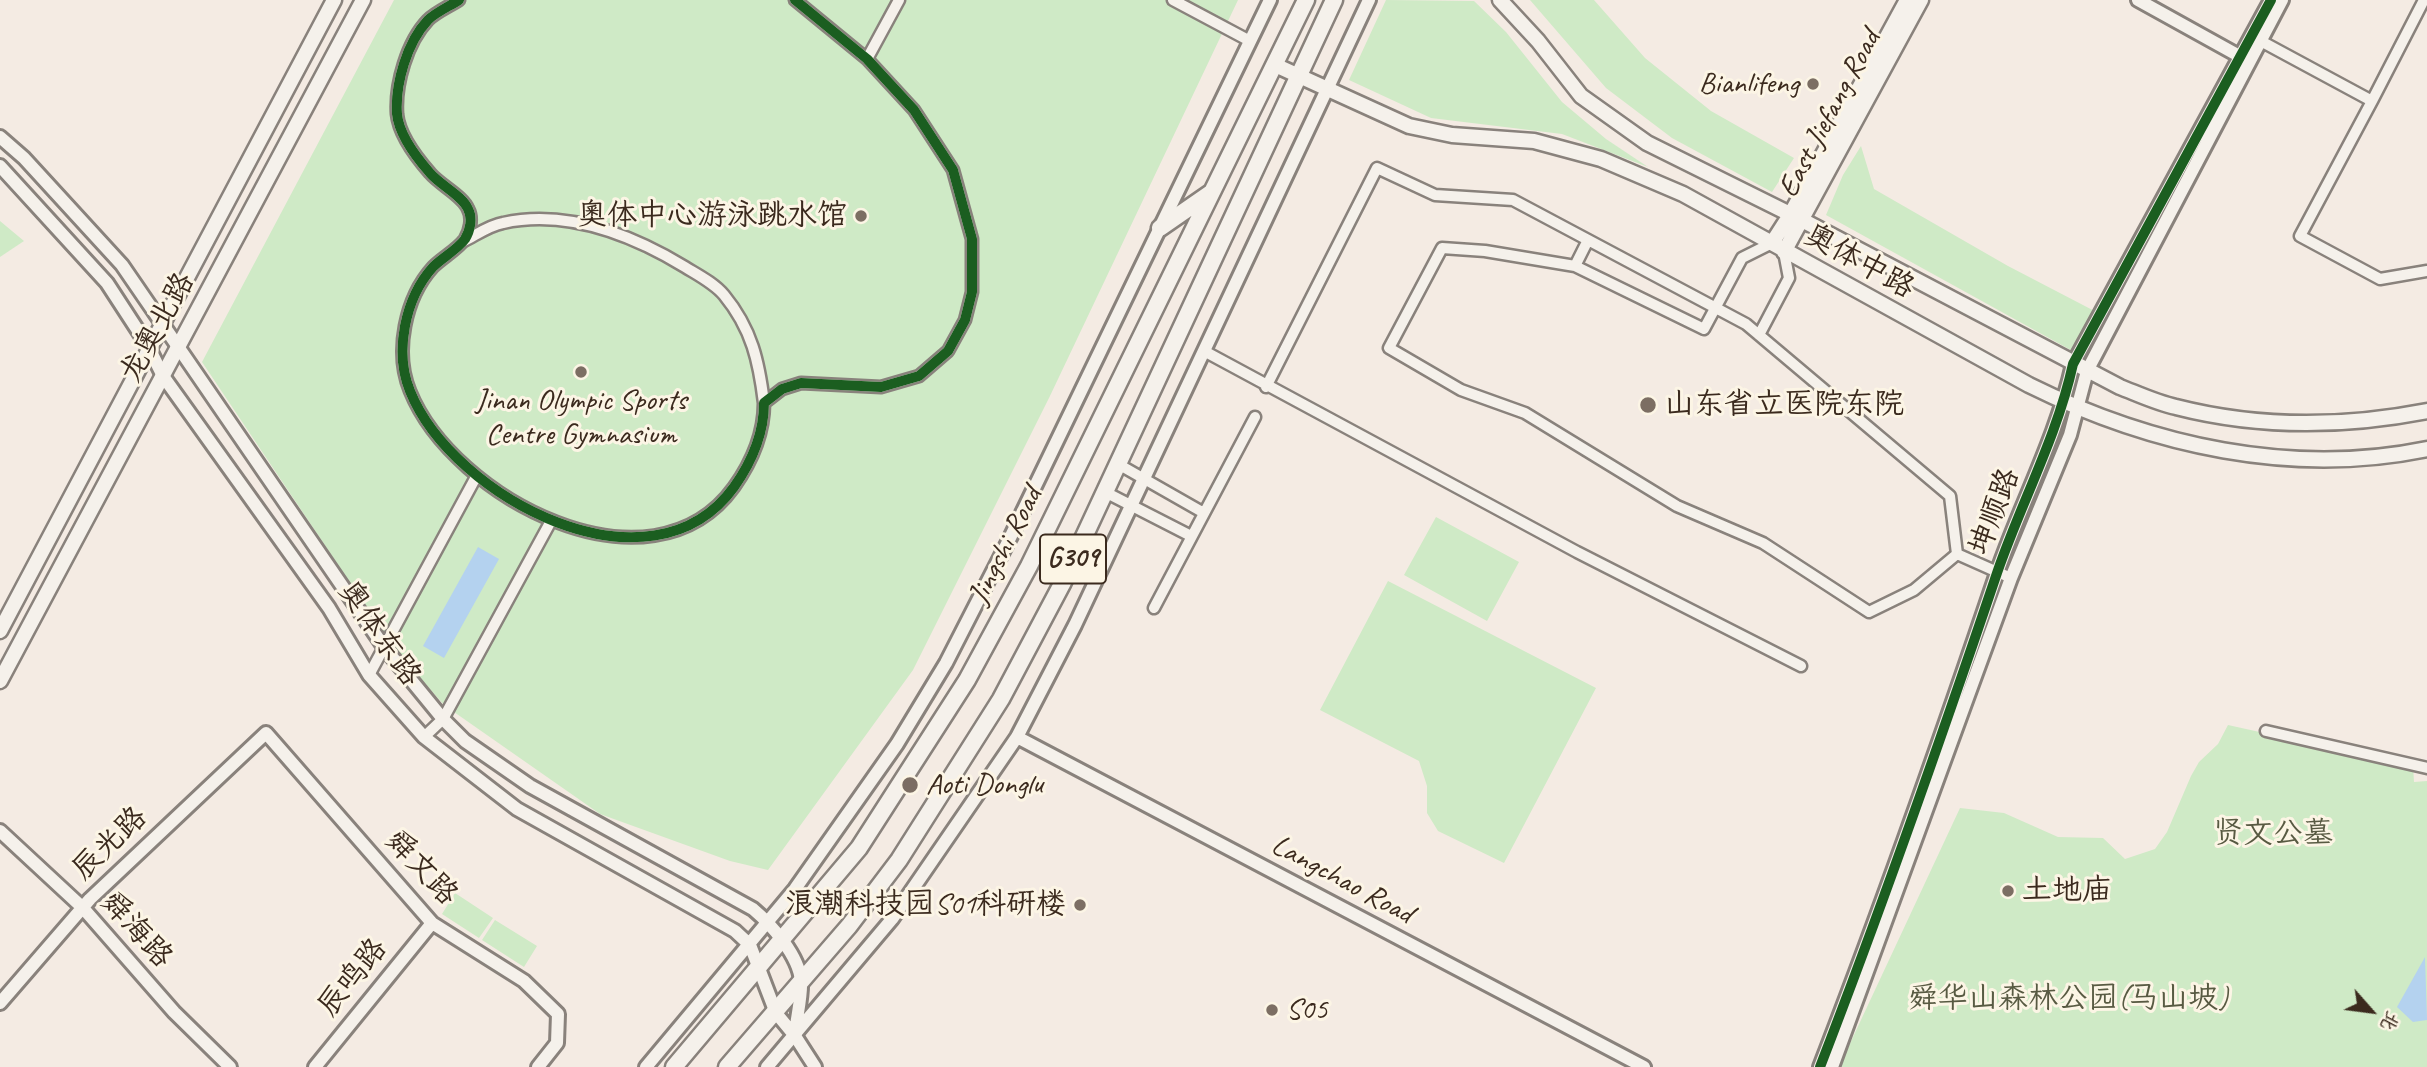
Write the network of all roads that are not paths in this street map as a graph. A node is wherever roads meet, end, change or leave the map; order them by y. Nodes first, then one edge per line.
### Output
1 (334, 0) edge
2 (363, 0) edge
3 (459, 0) edge
4 (795, 0) edge
5 (899, 0) edge
6 (1173, 0) edge
7 (1270, 0) edge
8 (1306, 0) edge
9 (1334, 0) edge
10 (1369, 0) edge
11 (1500, 0) edge
12 (1907, 0) edge
13 (1921, 0) edge
14 (2137, 0) edge
15 (2271, 0) edge
16 (2282, 0) edge
17 (2424, 0) edge
18 (2256, 38) junction
19 (1250, 41) junction
20 (2241, 57) junction
21 (867, 59) junction
22 (1276, 65) junction
23 (1298, 77) junction
24 (1328, 88) junction
25 (2372, 101) junction
26 (0, 137) edge
27 (0, 166) edge
28 (1214, 191) junction
29 (1796, 217) junction
30 (1160, 228) junction
31 (1588, 240) junction
32 (464, 241) junction
33 (1778, 247) junction
34 (1575, 266) junction
35 (2427, 271) edge
36 (1715, 308) junction
37 (163, 323) junction
38 (1759, 335) junction
39 (148, 346) junction
40 (178, 349) junction
41 (1203, 351) junction
42 (2073, 365) junction
43 (2087, 371) junction
44 (163, 376) junction
45 (1266, 387) junction
46 (764, 404) junction
47 (2072, 405) junction
48 (2427, 411) edge
49 (1255, 417) dead end
50 (2427, 449) edge
51 (1118, 464) junction
52 (476, 477) junction
53 (1144, 478) junction
54 (1105, 492) junction
55 (1131, 505) junction
56 (1204, 513) junction
57 (551, 521) junction
58 (1191, 537) junction
59 (1957, 554) junction
60 (1997, 573) junction
61 (2011, 578) junction
62 (1154, 608) dead end
63 (0, 631) edge
64 (384, 647) junction
65 (1801, 666) dead end
66 (369, 675) junction
67 (0, 681) edge
68 (443, 719) junction
69 (2266, 731) dead end
70 (266, 733) joint
71 (424, 737) junction
72 (1017, 737) junction
73 (2427, 768) edge
74 (0, 831) edge
75 (83, 908) junction
76 (768, 922) junction
77 (432, 923) junction
78 (783, 940) junction
79 (750, 945) junction
80 (759, 967) junction
81 (801, 980) junction
82 (0, 1003) edge
83 (776, 1013) junction
84 (795, 1036) junction
85 (230, 1067) edge
86 (315, 1067) edge
87 (538, 1067) edge
88 (646, 1067) edge
89 (674, 1067) edge
90 (727, 1067) edge
91 (767, 1067) edge
92 (815, 1067) edge
93 (1644, 1067) edge
94 (1820, 1067) edge
95 (1832, 1067) edge

1 - 37 main road, 龙奥北路
2 - 40 main road, 龙奥北路
3 - 32 street
4 - 21 street
5 - 21 street
6 - 19 street
7 - 19 main road, Jingshi Road
8 - 22 highway, Jingshi Road / G309
9 - 23 highway, G309
10 - 24 main road
11 - 29 main road, 奥体中路
12 - 29 main road, East Jiefang Road
13 - 29 main road, East Jiefang Road
14 - 20 main road
15 - 18 main road, 坤顺路
16 - 18 main road, 坤顺路
17 - 25 street
18 - 20 main road, 坤顺路
18 - 25 street
18 - 43 main road, 坤顺路
19 - 30 main road, Jingshi Road
20 - 42 main road, 坤顺路
21 - 46 street
22 - 23 main road, 奥体中路
22 - 28 highway, Jingshi Road / G309
23 - 24 main road, 奥体中路
23 - 51 highway, G309
24 - 33 main road, 奥体中路
24 - 41 main road
25 - 35 street
26 - 37 main road
27 - 39 main road, 奥体东路
28 - 30 highway
28 - 78 highway, Jingshi Road / G309
29 - 33 main road, East Jiefang Road
29 - 42 main road, 奥体中路
30 - 76 main road, Jingshi Road
31 - 34 street
31 - 36 street
31 - 45 street
32 - 46 street
32 - 52 street
33 - 36 street
33 - 38 street
33 - 47 main road, 奥体中路
34 - 36 street
34 - 59 street
36 - 38 street
37 - 39 main road, 龙奥北路
37 - 40 main road
38 - 59 street
39 - 44 main road, 奥体东路
39 - 63 main road, 龙奥北路
40 - 44 main road, 龙奥北路
40 - 64 main road
41 - 45 street
41 - 53 main road
42 - 43 main road, 奥体中路
42 - 47 main road, 坤顺路
43 - 47 main road, 坤顺路
43 - 48 main road, 奥体中路
44 - 66 main road, 奥体东路
44 - 67 main road, 龙奥北路
45 - 65 street
46 - 57 street
47 - 50 main road, 奥体中路
47 - 60 main road, 坤顺路
47 - 61 main road, 坤顺路
49 - 56 street
51 - 53 street
51 - 54 highway, G309
52 - 57 street
52 - 64 street
53 - 55 main road
53 - 56 street
54 - 55 street
54 - 81 highway, G309
55 - 58 street
55 - 72 main road
56 - 58 street
57 - 68 street
58 - 62 street
59 - 60 street
60 - 61 street
60 - 94 main road, 坤顺路
61 - 95 main road, 坤顺路
64 - 66 street
64 - 68 main road
66 - 71 main road, 奥体东路
68 - 71 street
68 - 76 main road
69 - 73 street
70 - 75 main road, 辰光路
70 - 77 main road, 舜文路
71 - 79 main road, 奥体东路
72 - 84 main road
72 - 93 main road, Langchao Road
74 - 75 main road, 舜海路
75 - 82 main road, 辰光路
75 - 85 main road, 舜海路
76 - 78 main road
76 - 79 main road, Jingshi Road
77 - 86 main road, 辰鸣路
77 - 87 main road, 舜文路
78 - 80 highway, Jingshi Road / G309
78 - 81 main road
79 - 80 main road
79 - 88 main road
80 - 83 main road
80 - 89 highway, Jingshi Road / G309
81 - 83 highway, G309
81 - 84 main road
83 - 84 main road
83 - 90 highway, G309
84 - 91 main road
84 - 92 main road

